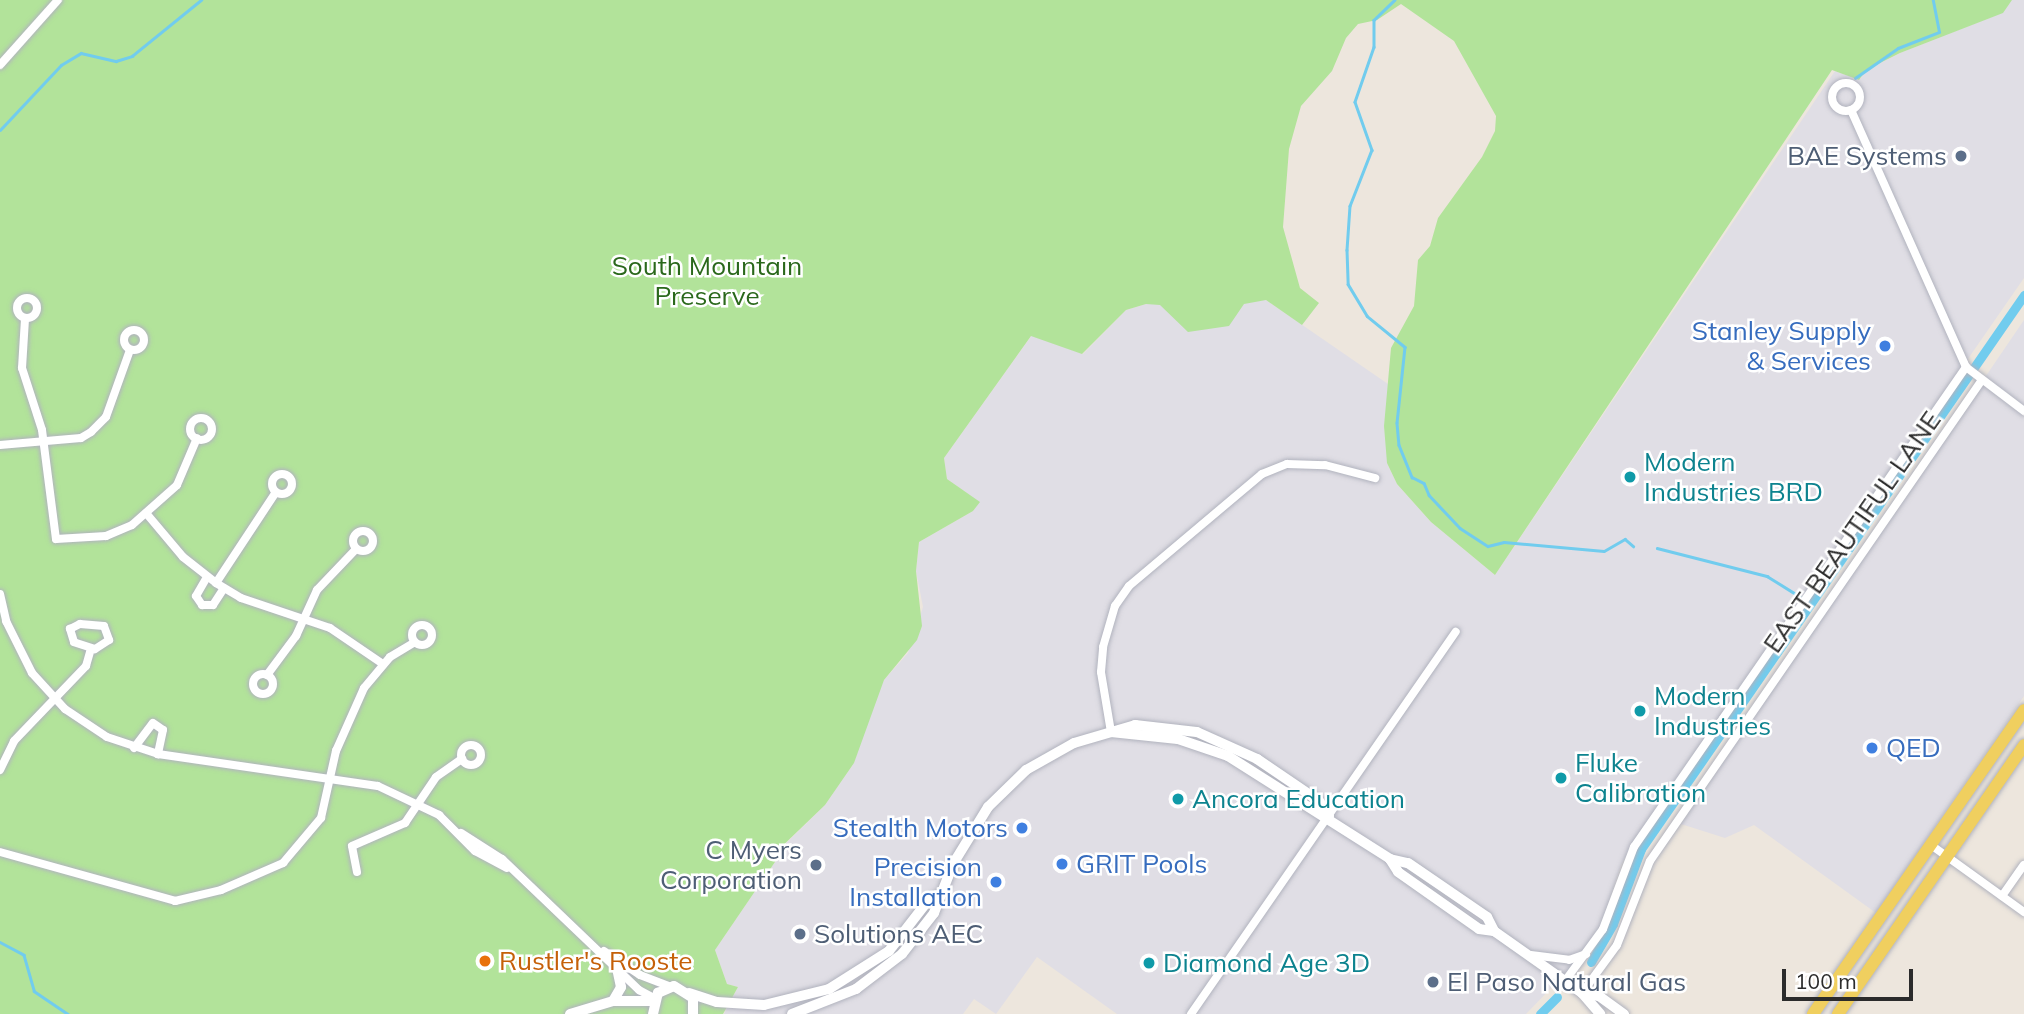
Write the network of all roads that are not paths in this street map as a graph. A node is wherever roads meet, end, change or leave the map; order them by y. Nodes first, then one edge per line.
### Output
1 (58, 0) edge
2 (0, 65) edge
3 (1851, 110) dead end
4 (25, 319) dead end
5 (130, 350) dead end
6 (1973, 373) junction
7 (2024, 411) edge
8 (197, 438) dead end
9 (43, 441) junction
10 (0, 445) edge
11 (1375, 478) dead end
12 (276, 492) dead end
13 (146, 513) junction
14 (356, 549) dead end
15 (207, 577) junction
16 (220, 586) junction
17 (0, 594) edge
18 (305, 617) junction
19 (1456, 632) dead end
20 (415, 642) dead end
21 (91, 649) junction
22 (383, 663) junction
23 (267, 675) dead end
24 (54, 698) junction
25 (2024, 710) edge
26 (1111, 732) junction
27 (2024, 746) edge
28 (134, 748) junction
29 (158, 754) junction
30 (462, 759) dead end
31 (0, 770) edge
32 (330, 777) junction
33 (417, 802) junction
34 (1329, 816) junction
35 (1931, 845) junction
36 (0, 852) edge
37 (1947, 856) junction
38 (2024, 865) edge
39 (357, 873) dead end
40 (937, 896) junction
41 (2002, 896) junction
42 (2024, 912) edge
43 (589, 941) junction
44 (1589, 953) junction
45 (1526, 954) junction
46 (617, 968) junction
47 (1565, 981) junction
48 (668, 986) junction
49 (689, 993) junction
50 (1582, 993) junction
51 (654, 999) junction
52 (613, 1001) junction
53 (570, 1014) edge
54 (653, 1014) edge
55 (693, 1014) edge
56 (792, 1014) edge
57 (1191, 1014) edge
58 (1600, 1014) edge
59 (1624, 1014) edge
60 (1813, 1014) edge
61 (1838, 1014) edge

1 - 2 street
3 - 6 street
4 - 9 street
5 - 9 street
6 - 7 street
6 - 44 street, EAST BEAUTIFUL LANE
6 - 50 street, EAST BEAUTIFUL LANE
8 - 13 street
9 - 10 street
9 - 13 street
11 - 26 street
12 - 16 street
13 - 15 street
14 - 18 street
15 - 16 street
15 - 16 street
16 - 18 street
17 - 24 street
18 - 22 street
18 - 23 street
19 - 34 street
20 - 22 street
21 - 21 street
21 - 24 street
22 - 32 street
24 - 28 street
24 - 31 street
25 - 35 main road
26 - 34 main road
26 - 40 main road
27 - 37 main road
28 - 29 street
28 - 29 street
29 - 32 street
30 - 33 street
32 - 33 street
32 - 36 street
33 - 39 street
33 - 43 street
34 - 45 main road
34 - 57 street
35 - 37 street
35 - 60 main road
37 - 41 street
37 - 61 main road
38 - 41 street
40 - 49 main road
40 - 56 main road
41 - 42 street
43 - 46 street
43 - 48 street
44 - 45 street
44 - 47 street, EAST BEAUTIFUL LANE
45 - 47 main road
46 - 51 street
46 - 52 main road
47 - 50 main road
48 - 49 main road
48 - 51 main road
49 - 55 main road
50 - 58 main road
50 - 59 main road
51 - 52 main road
51 - 54 main road
52 - 53 main road

